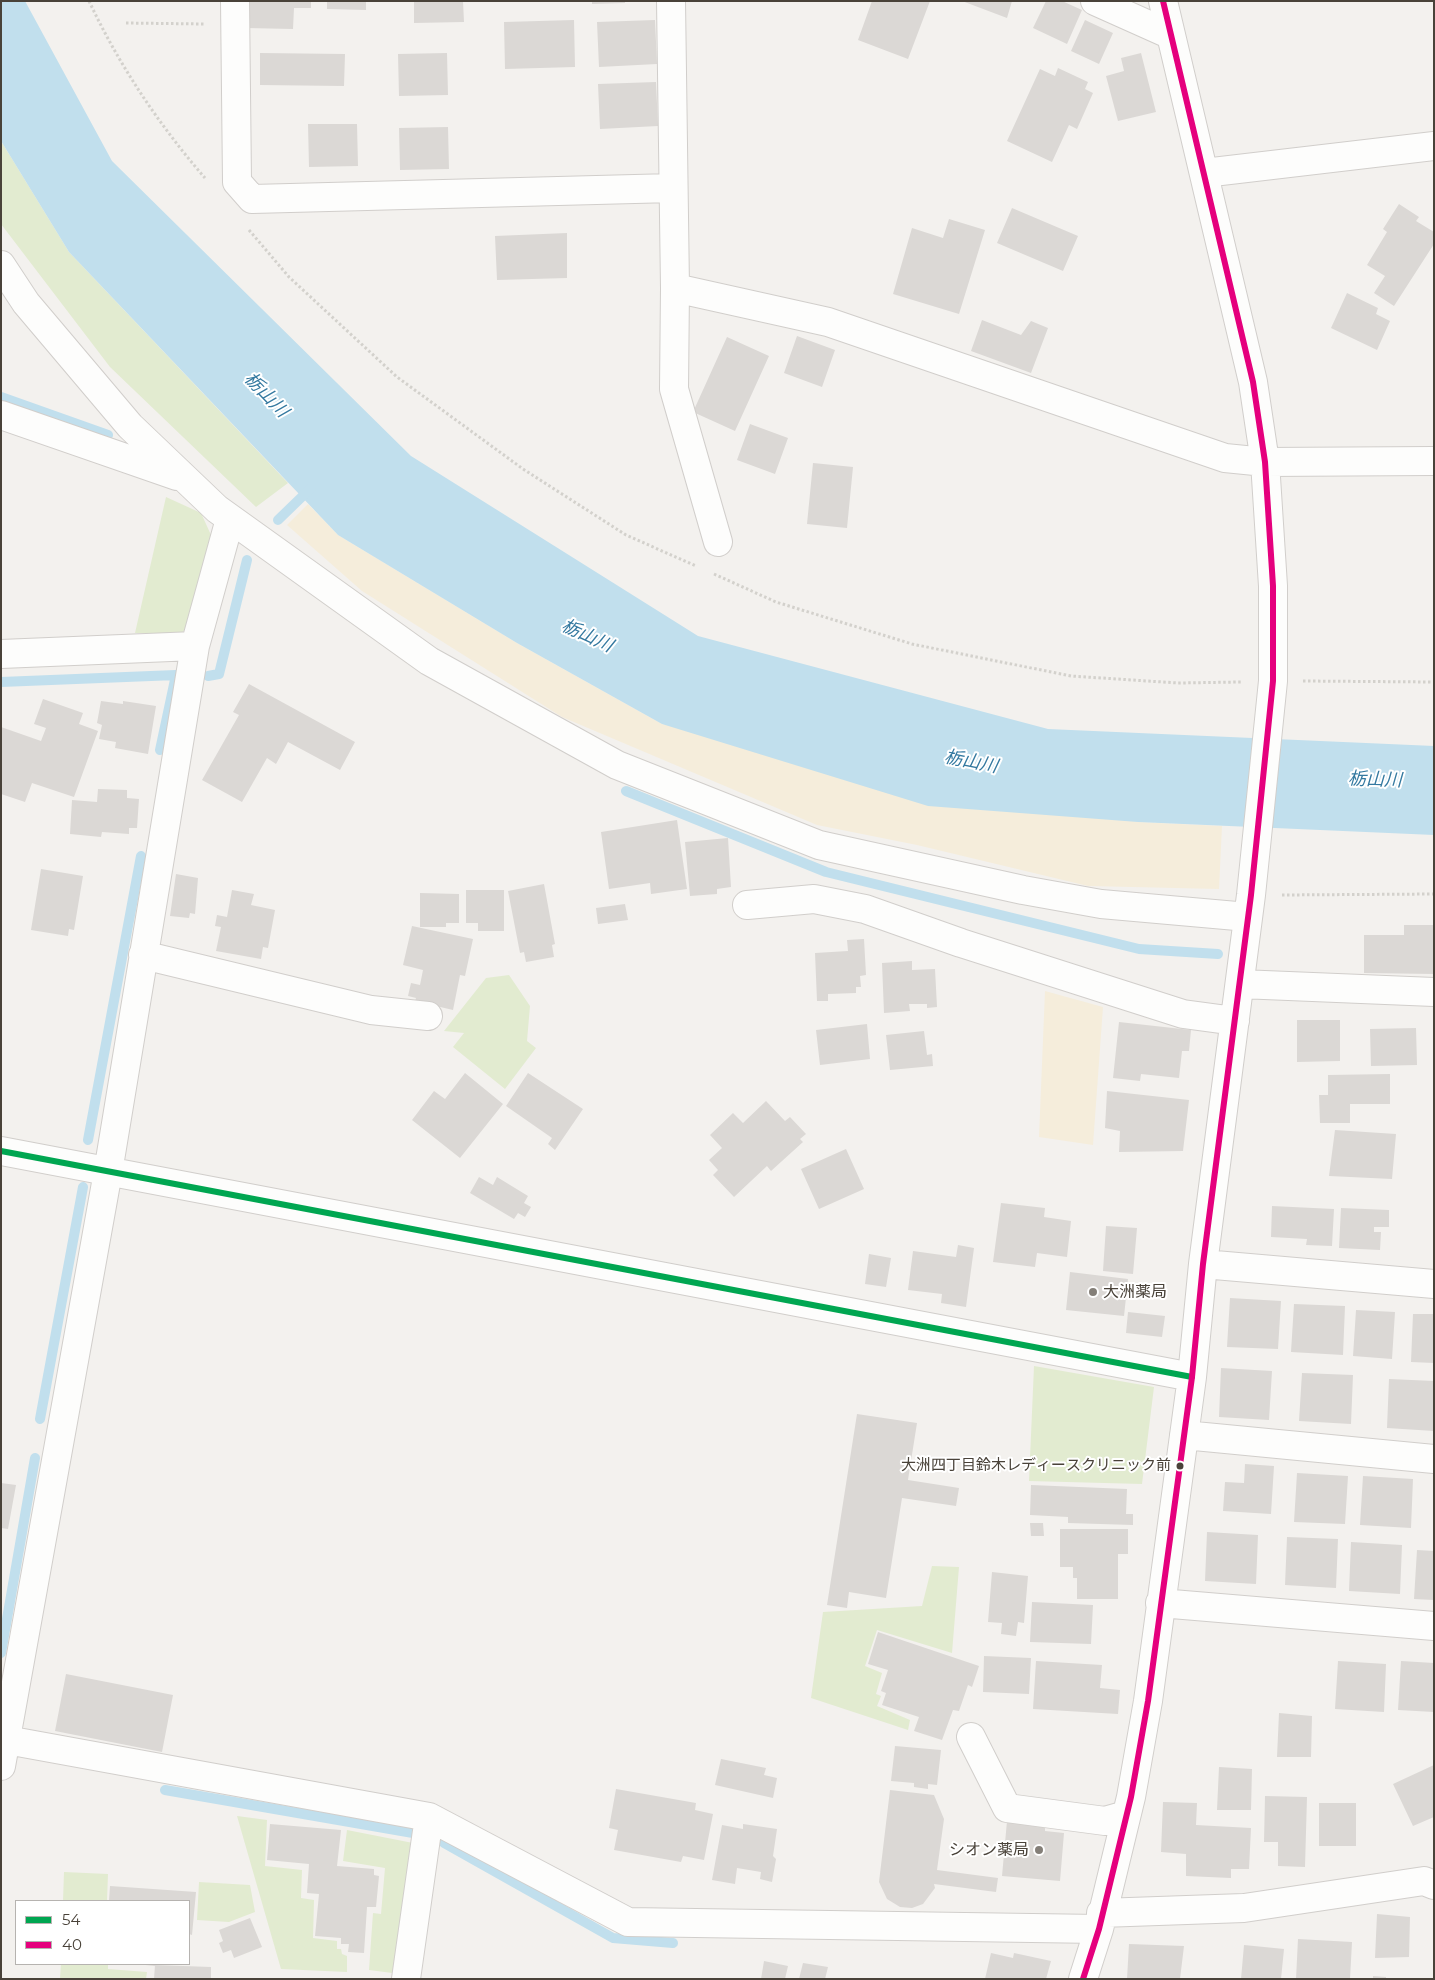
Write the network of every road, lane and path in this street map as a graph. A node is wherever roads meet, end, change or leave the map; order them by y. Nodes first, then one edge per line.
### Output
1 (671, 1) edge
2 (1095, 1) edge
3 (1163, 1) edge
4 (235, 13) edge
5 (126, 23) dead end
6 (1171, 35) junction
7 (1434, 146) edge
8 (1204, 173) junction
9 (673, 188) junction
10 (1, 265) edge
11 (675, 288) junction
12 (1, 415) edge
13 (1434, 461) edge
14 (1265, 462) junction
15 (184, 478) junction
16 (230, 519) junction
17 (718, 542) dead end
18 (195, 646) junction
19 (1, 654) edge
20 (1434, 894) edge
21 (747, 905) dead end
22 (1249, 906) junction
23 (144, 955) junction
24 (1240, 984) junction
25 (1434, 992) edge
26 (428, 1016) dead end
27 (1235, 1021) junction
28 (1, 1151) edge
29 (108, 1172) junction
30 (1203, 1264) junction
31 (1434, 1284) edge
32 (1192, 1377) junction
33 (1184, 1435) junction
34 (1434, 1459) edge
35 (1160, 1603) junction
36 (1434, 1626) edge
37 (971, 1737) dead end
38 (3, 1749) edge
39 (1126, 1815) junction
40 (429, 1818) junction
41 (1434, 1885) edge
42 (1100, 1921) junction
43 (406, 1979) edge
44 (1083, 1979) edge

1 - 9 street
2 - 6 street
3 - 6 street
4 - 5 path
4 - 9 street
6 - 8 street
7 - 8 street
8 - 14 street
9 - 11 street
10 - 15 street
11 - 14 street
11 - 17 street
12 - 15 street
13 - 14 street
14 - 22 street
15 - 16 street
16 - 18 street
16 - 22 street
18 - 19 street
18 - 23 street
20 - 22 path
21 - 27 street
22 - 24 street
23 - 26 street
23 - 29 street
24 - 25 street
24 - 27 street
27 - 30 street
28 - 29 street
29 - 32 street
29 - 38 street
30 - 31 street
30 - 32 street
32 - 33 street
33 - 34 street
33 - 35 street
35 - 36 street
35 - 39 street
37 - 39 street
38 - 40 street
39 - 42 street
40 - 42 street
40 - 43 street
41 - 42 street
42 - 44 street

